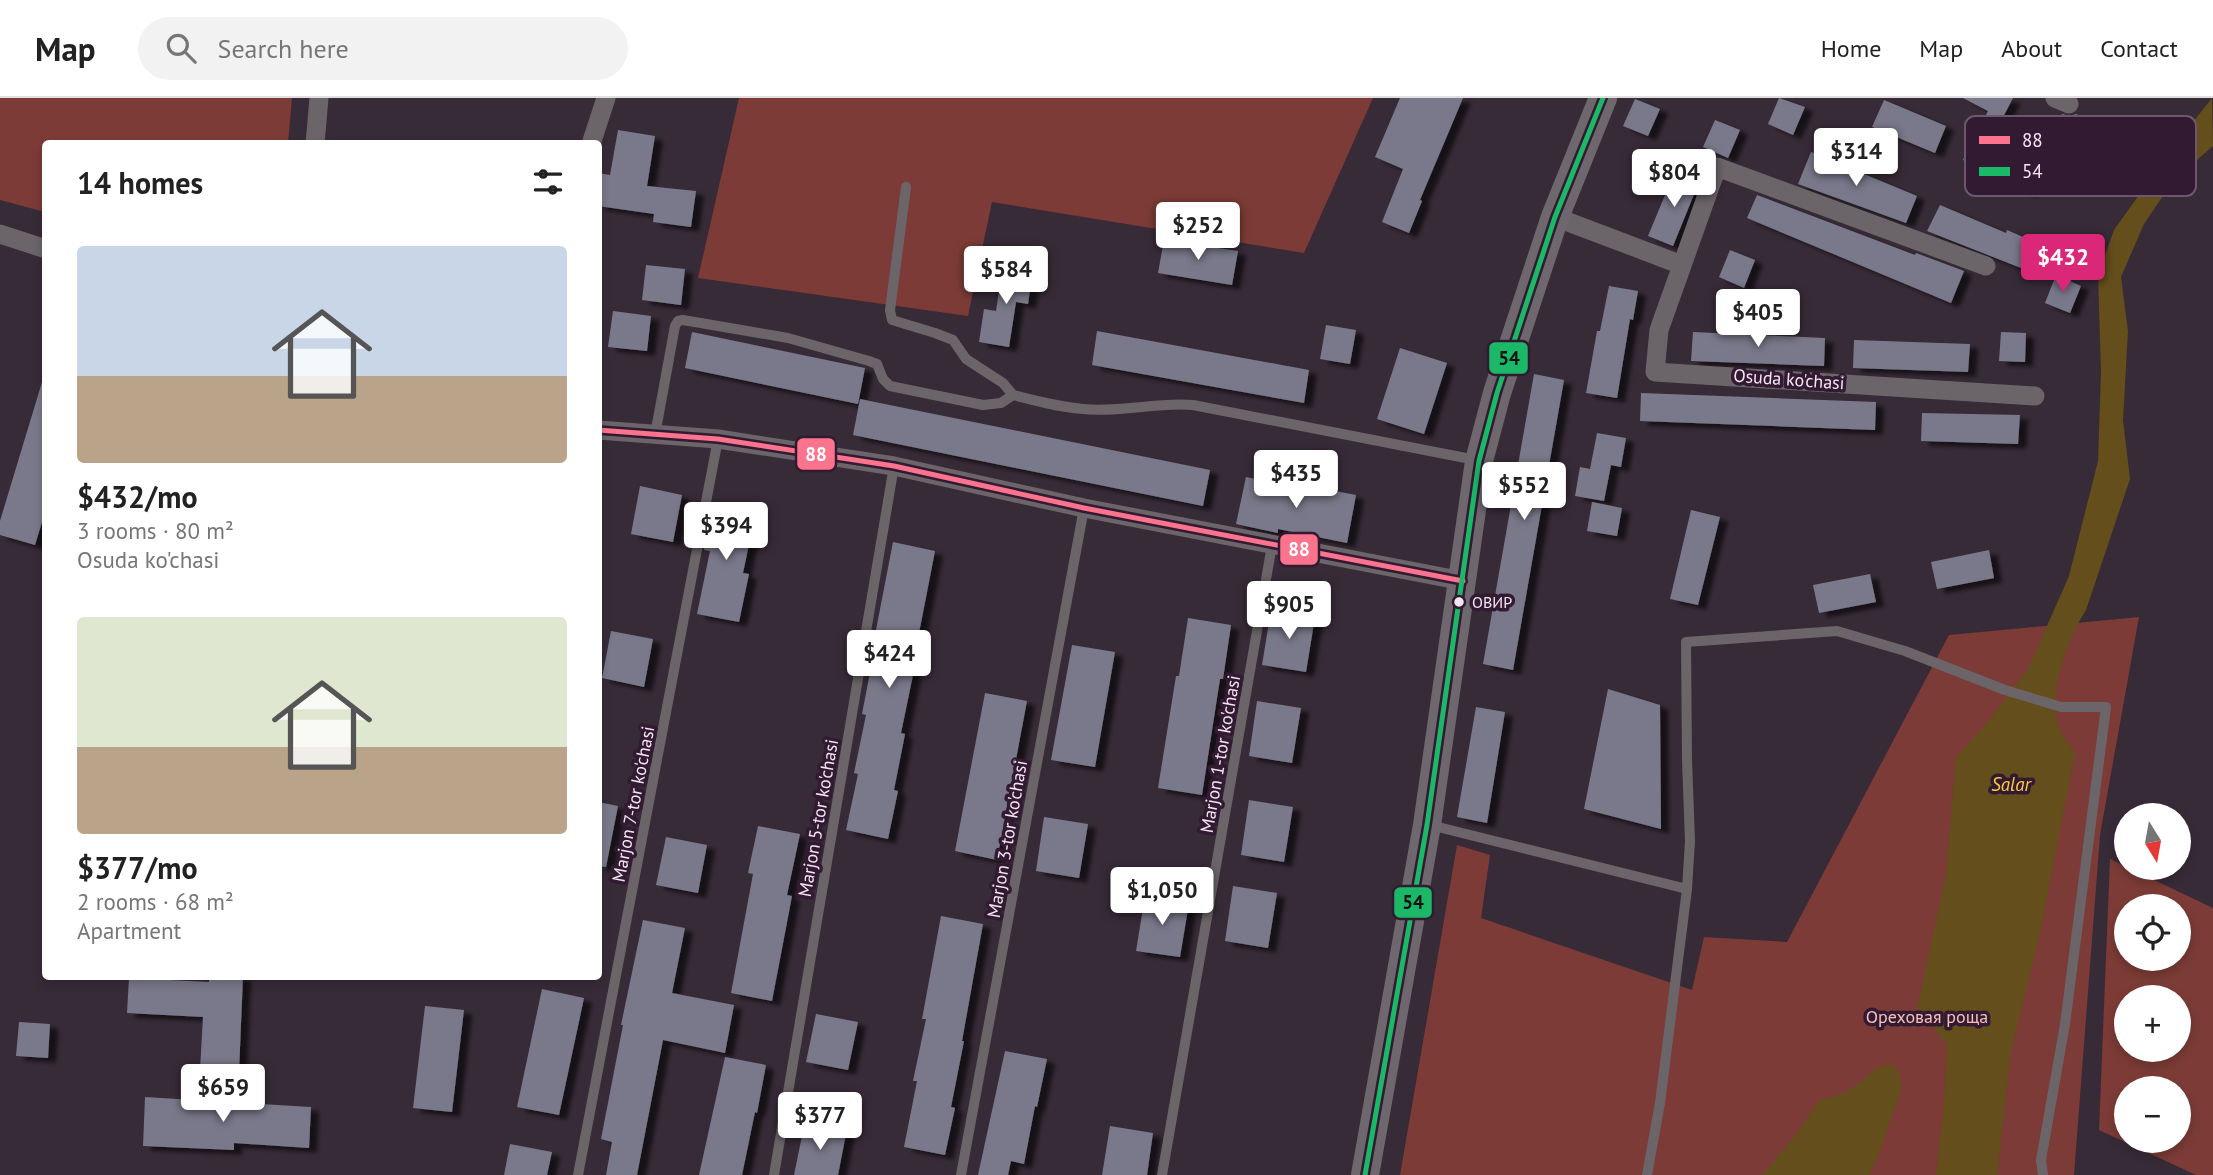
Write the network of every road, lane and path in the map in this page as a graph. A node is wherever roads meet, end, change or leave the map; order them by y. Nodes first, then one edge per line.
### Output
1 (319, 98) edge
2 (606, 98) edge
3 (1603, 98) edge
4 (315, 140) edge
5 (592, 140) edge
6 (906, 187) dead end
7 (1555, 217) junction
8 (0, 234) edge
9 (42, 248) edge
10 (1682, 265) junction
11 (1986, 266) dead end
12 (1013, 395) junction
13 (2035, 396) dead end
14 (602, 430) edge
15 (656, 435) junction
16 (718, 439) junction
17 (1479, 461) junction
18 (894, 466) junction
19 (1084, 508) junction
20 (1272, 545) junction
21 (1463, 581) junction
22 (1427, 825) junction
23 (1687, 889) junction
24 (578, 1175) edge
25 (774, 1175) edge
26 (961, 1175) edge
27 (1162, 1175) edge
28 (1365, 1175) edge
29 (1647, 1175) edge
30 (2043, 1175) edge

1 - 4 street
2 - 5 street
3 - 7 main road
6 - 12 lane
7 - 10 street
7 - 17 main road
8 - 9 street
10 - 11 street, Osuda ko'chasi
10 - 13 street, Osuda ko'chasi
12 - 15 lane
12 - 17 lane
14 - 15 street
15 - 16 street
16 - 18 street
16 - 24 lane, Marjon 7-tor ko'chasi
17 - 21 main road
18 - 19 street
18 - 25 lane, Marjon 5-tor ko'chasi
19 - 20 street
19 - 26 lane, Marjon 3-tor ko'chasi
20 - 21 street
20 - 27 lane, Marjon 1-tor ko'chasi
21 - 22 main road
22 - 23 lane
22 - 28 main road
23 - 29 lane
23 - 30 lane

